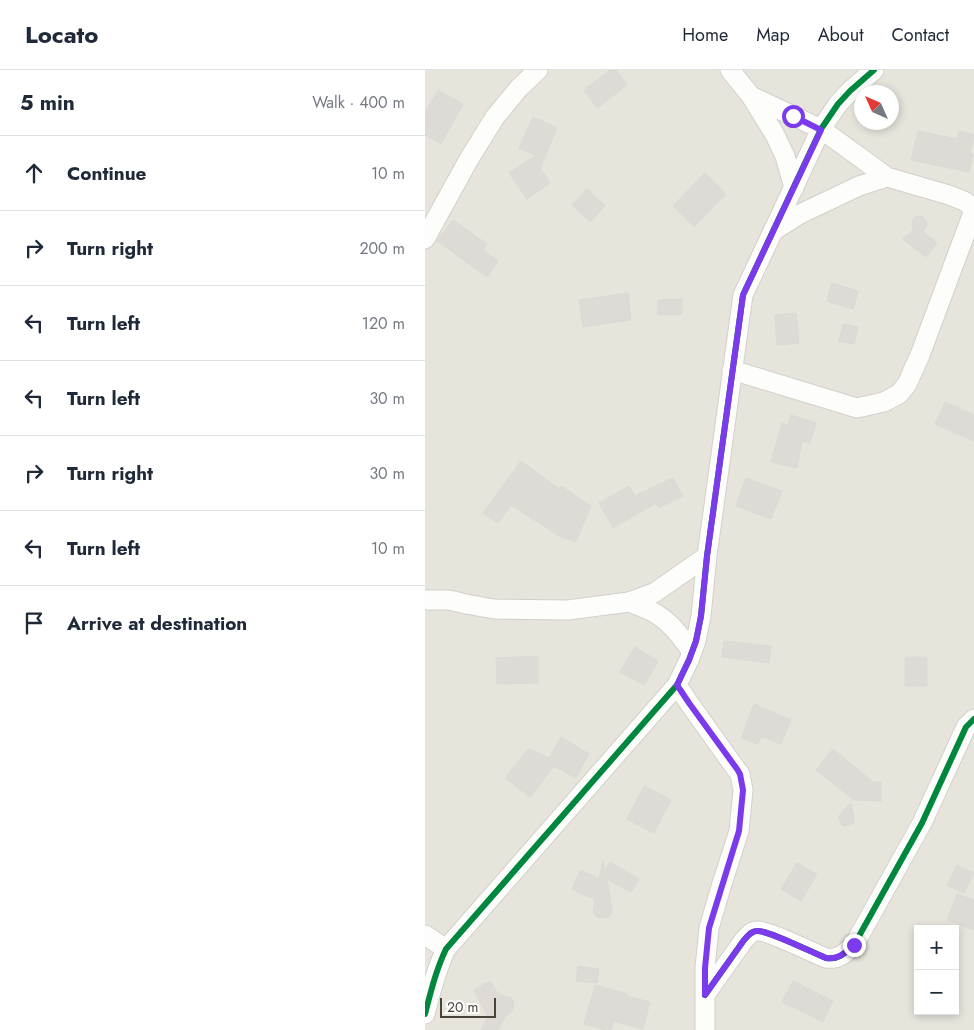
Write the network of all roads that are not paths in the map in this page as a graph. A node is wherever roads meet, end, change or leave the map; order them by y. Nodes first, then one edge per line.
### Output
1 (538, 70) edge
2 (730, 70) edge
3 (874, 70) edge
4 (751, 96) junction
5 (821, 130) junction
6 (887, 177) junction
7 (794, 188) junction
8 (974, 209) edge
9 (773, 231) junction
10 (425, 239) edge
11 (732, 370) junction
12 (707, 556) junction
13 (425, 600) edge
14 (629, 602) junction
15 (692, 652) junction
16 (677, 685) junction
17 (974, 720) edge
18 (425, 935) edge
19 (446, 949) junction
20 (705, 995) junction
21 (425, 1014) edge
22 (705, 1030) edge

1 - 10 street
2 - 4 street
3 - 5 street
4 - 5 street
4 - 7 street
5 - 6 street
5 - 7 street
6 - 8 street
6 - 9 street
7 - 9 street
8 - 11 street
9 - 11 street
11 - 12 street
12 - 14 street
12 - 15 street
13 - 14 street
14 - 15 street
15 - 16 street
16 - 19 street
16 - 20 street
17 - 20 street
18 - 19 street
19 - 21 street
20 - 22 street

